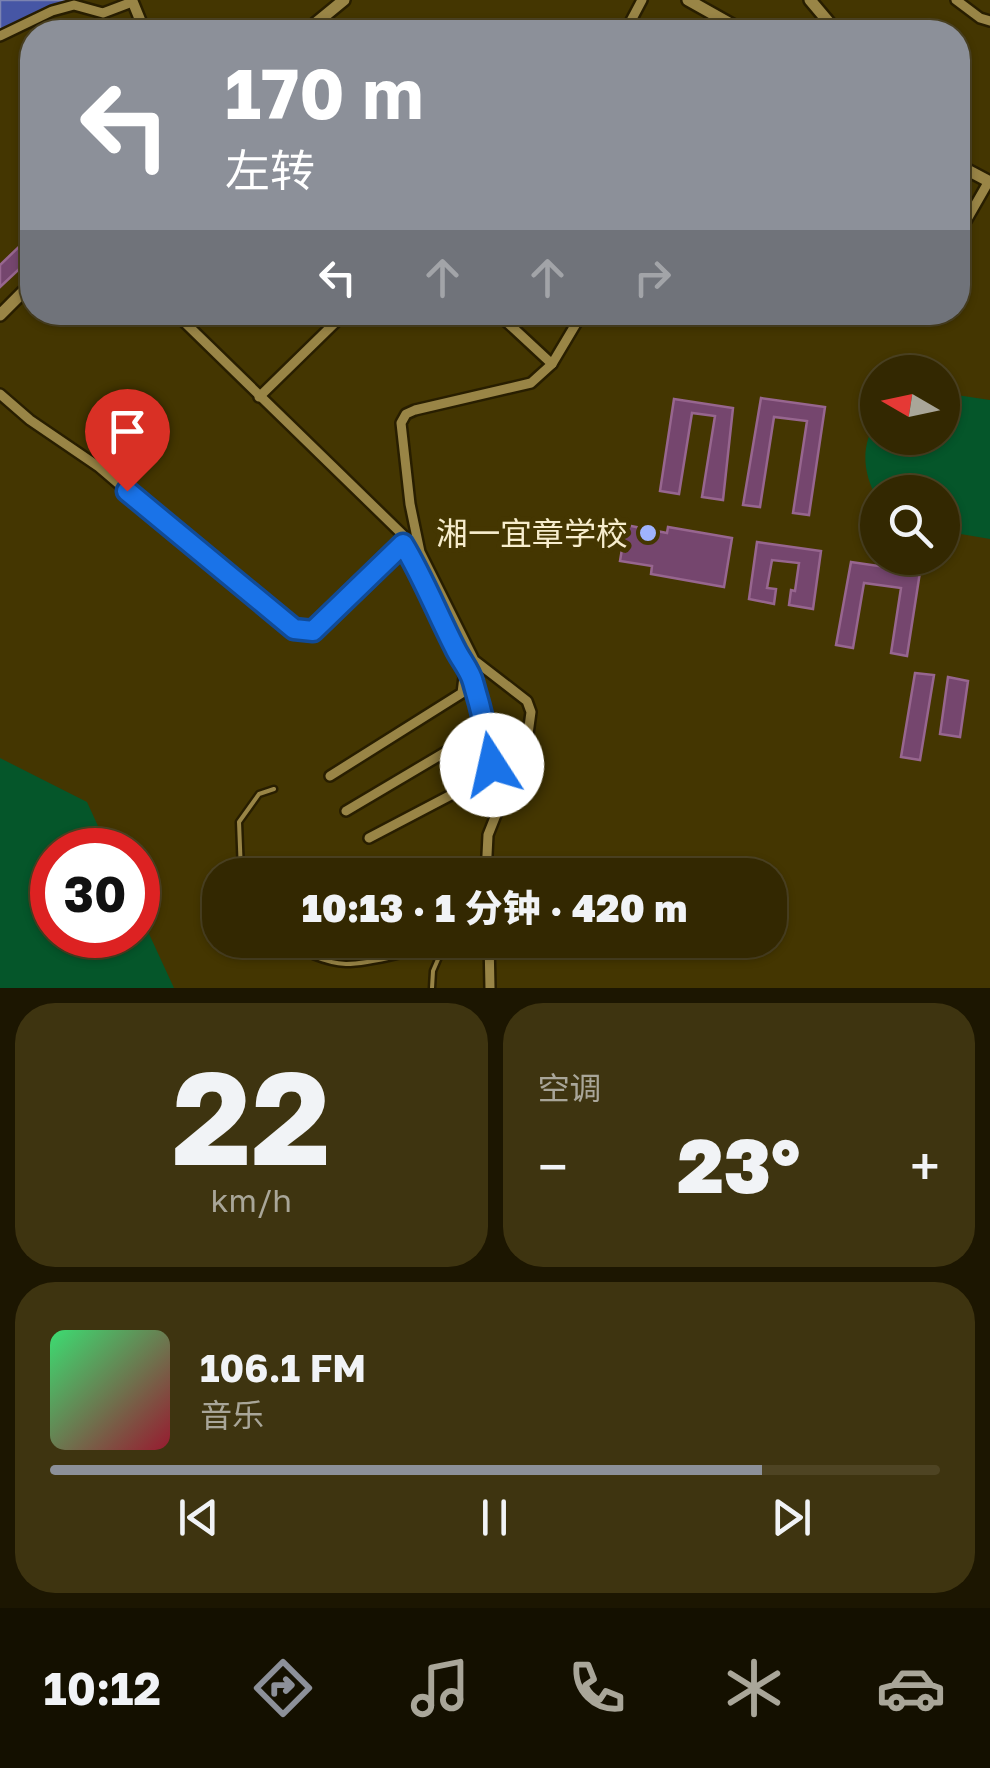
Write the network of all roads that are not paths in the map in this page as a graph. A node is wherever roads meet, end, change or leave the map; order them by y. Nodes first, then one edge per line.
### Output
1 (344, 0) edge
2 (688, 0) edge
3 (810, 0) edge
4 (956, 0) edge
5 (132, 1) edge
6 (33, 20) edge
7 (320, 20) edge
8 (723, 20) edge
9 (827, 20) edge
10 (990, 21) edge
11 (990, 182) edge
12 (970, 215) edge
13 (20, 295) edge
14 (0, 315) edge
15 (187, 325) edge
16 (333, 325) edge
17 (510, 325) edge
18 (575, 325) edge
19 (552, 364) junction
20 (0, 394) edge
21 (259, 397) junction
22 (403, 544) junction
23 (461, 659) junction
24 (486, 728) junction
25 (491, 774) junction
26 (330, 776) dead end
27 (274, 789) dead end
28 (499, 804) junction
29 (346, 811) dead end
30 (369, 838) dead end
31 (240, 858) edge
32 (487, 858) edge
33 (318, 958) edge
34 (371, 958) edge
35 (438, 958) edge
36 (489, 958) edge
37 (432, 988) edge
38 (490, 988) edge

1 - 7 main road
2 - 8 main road
3 - 9 main road
4 - 10 street
5 - 6 street
11 - 12 street
13 - 14 main road
15 - 21 street
16 - 21 street
17 - 19 street
18 - 19 street
19 - 28 street
20 - 22 street
21 - 22 street
22 - 23 street
23 - 24 street
23 - 26 street
24 - 25 street
24 - 29 street
25 - 28 street
25 - 30 street
27 - 31 lane
28 - 32 street
33 - 34 lane
35 - 37 lane
36 - 38 street

